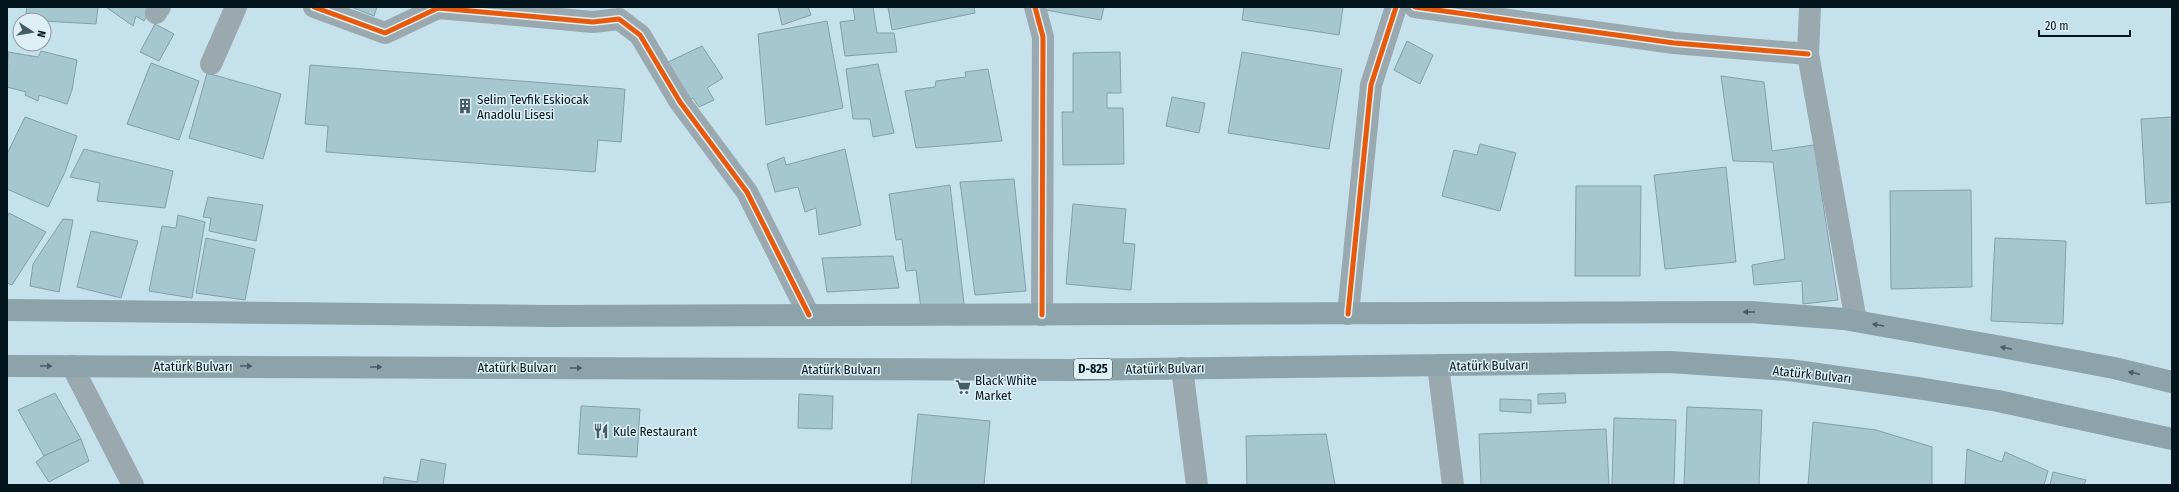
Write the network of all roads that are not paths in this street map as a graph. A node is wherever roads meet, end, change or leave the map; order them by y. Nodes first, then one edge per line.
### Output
1 (236, 7) edge
2 (314, 7) edge
3 (1035, 7) edge
4 (1396, 7) edge
5 (1415, 7) edge
6 (1810, 7) edge
7 (594, 15) edge
8 (1808, 54) junction
9 (211, 64) dead end
10 (7, 310) edge
11 (1348, 314) junction
12 (809, 315) junction
13 (1042, 315) junction
14 (1856, 321) junction
15 (1438, 365) junction
16 (7, 366) edge
17 (72, 366) junction
18 (1182, 368) junction
19 (2172, 382) edge
20 (2172, 439) edge
21 (133, 485) edge
22 (1197, 485) edge
23 (1453, 485) edge

1 - 9 street
2 - 7 street
3 - 13 street
4 - 11 street
5 - 8 street
6 - 8 street
7 - 12 street
8 - 14 street
10 - 12 highway
11 - 13 highway
14 -> 11 highway
12 - 13 highway
19 -> 14 highway
15 - 18 highway, Atatürk Bulvarı / D-825
15 - 20 highway, Atatürk Bulvarı / D-825
15 - 23 street
16 -> 17 highway, Atatürk Bulvarı / D-825
17 -> 18 highway, Atatürk Bulvarı / D-825
17 - 21 street
18 - 22 street

